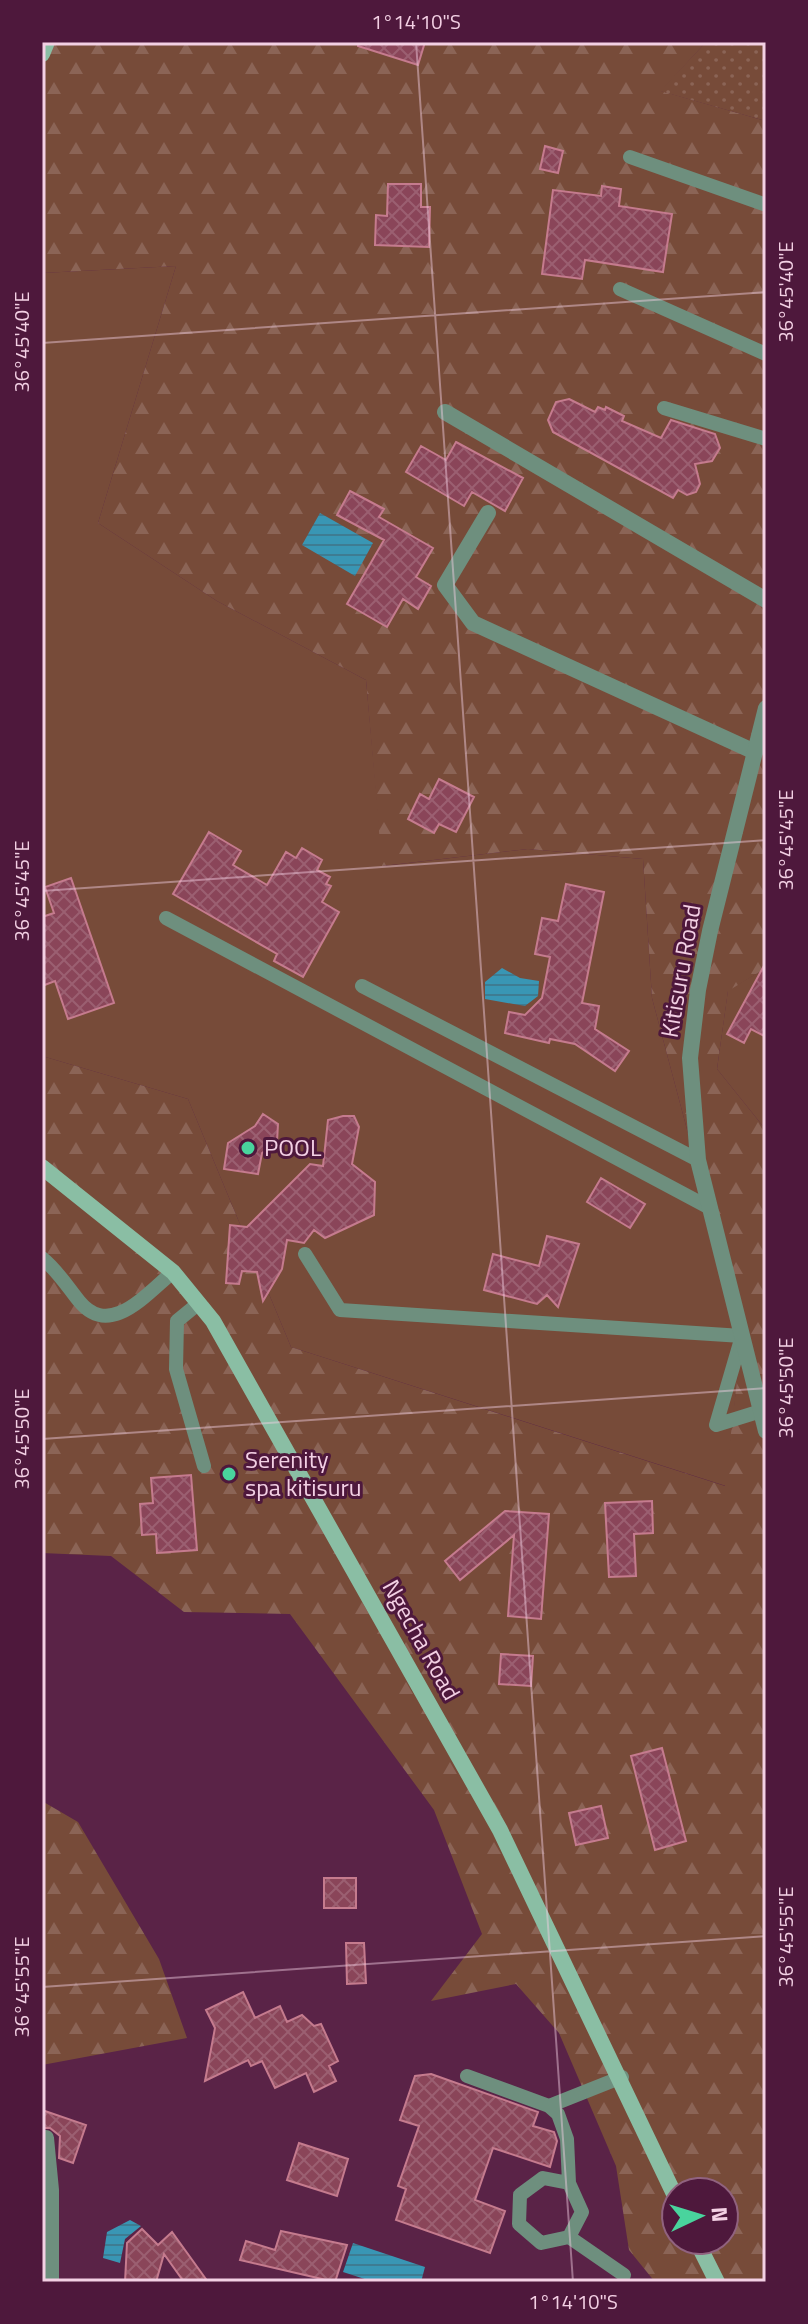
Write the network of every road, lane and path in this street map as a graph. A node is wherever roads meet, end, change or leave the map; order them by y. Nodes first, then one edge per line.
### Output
1 (47, 42) edge
2 (42, 54) edge
3 (630, 157) dead end
4 (766, 205) edge
5 (620, 289) dead end
6 (766, 354) edge
7 (664, 408) dead end
8 (445, 412) dead end
9 (766, 439) edge
10 (488, 513) dead end
11 (766, 600) edge
12 (766, 708) edge
13 (755, 752) junction
14 (166, 918) dead end
15 (362, 986) dead end
16 (698, 1160) junction
17 (42, 1167) edge
18 (710, 1208) junction
19 (305, 1254) dead end
20 (42, 1258) edge
21 (173, 1272) junction
22 (199, 1303) junction
23 (742, 1336) junction
24 (761, 1411) junction
25 (766, 1431) edge
26 (204, 1466) dead end
27 (467, 2076) dead end
28 (622, 2077) junction
29 (549, 2106) junction
30 (46, 2138) dead end
31 (666, 2176) edge
32 (569, 2183) junction
33 (569, 2237) junction
34 (704, 2256) edge
35 (624, 2275) dead end
36 (51, 2282) edge
37 (717, 2282) edge

1 - 2 main road
3 - 4 lane
5 - 6 lane
7 - 9 lane
8 - 11 street
10 - 13 street
12 - 13 street, Kitisuru Road
13 - 16 street, Kitisuru Road
14 - 18 lane
15 - 16 lane
16 - 18 street, Kitisuru Road
17 - 21 main road, Ngecha Road
18 - 23 street, Kitisuru Road
19 - 23 lane
20 - 21 lane
21 - 22 main road, Ngecha Road
22 - 26 lane
22 - 28 main road, Ngecha Road
23 - 24 street, Kitisuru Road
23 - 24 lane
24 - 25 street, Kitisuru Road
27 - 29 lane
28 - 29 lane
28 - 31 main road, Ngecha Road
29 - 32 lane
30 - 36 street
32 - 33 lane
32 - 33 lane
33 - 35 lane
34 - 37 main road

